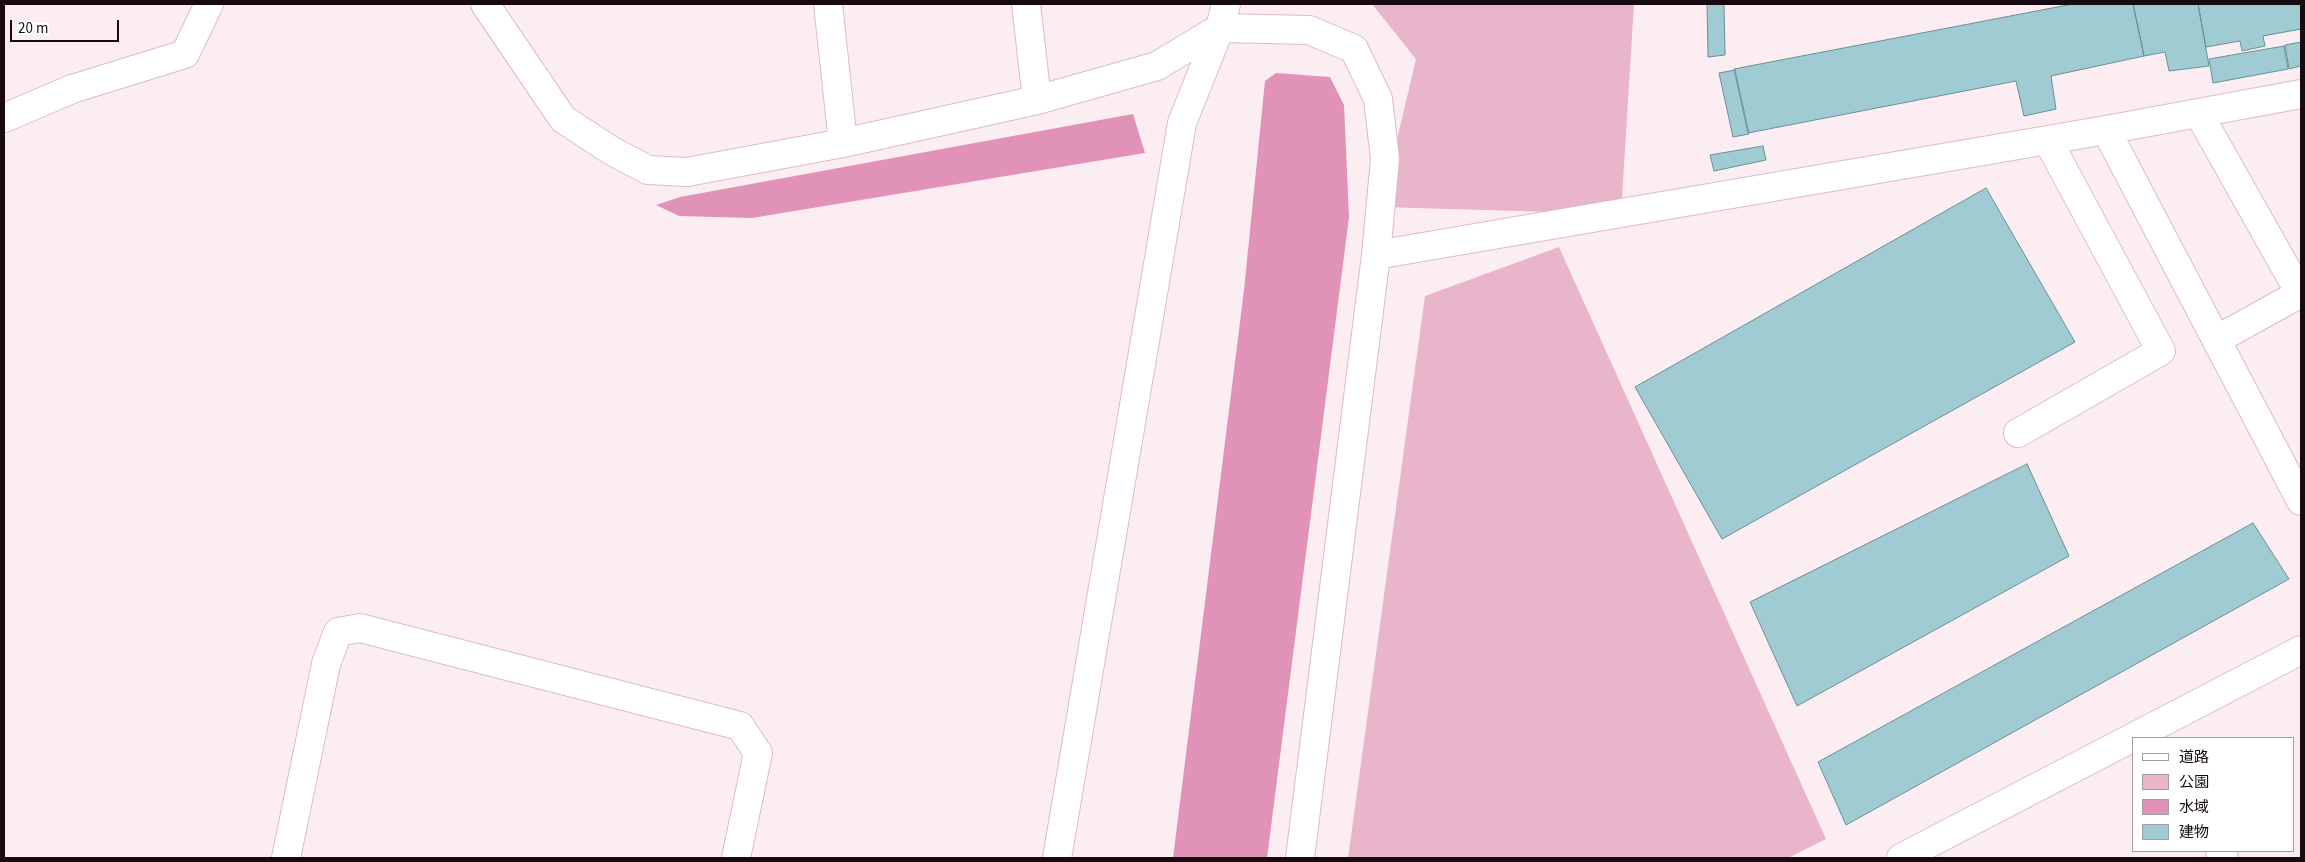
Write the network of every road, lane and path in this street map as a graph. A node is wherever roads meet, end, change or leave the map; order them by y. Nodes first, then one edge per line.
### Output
1 (209, 4) edge
2 (485, 4) edge
3 (828, 4) edge
4 (1026, 4) edge
5 (1223, 16) edge
6 (2301, 94) edge
7 (1037, 100) junction
8 (2199, 114) junction
9 (4, 118) edge
10 (2106, 130) junction
11 (2048, 140) junction
12 (843, 143) junction
13 (1376, 255) junction
14 (2301, 294) edge
15 (2216, 340) junction
16 (2018, 433) dead end
17 (2301, 501) edge
18 (2301, 650) edge
19 (2157, 732) edge
20 (2132, 744) edge
21 (286, 858) edge
22 (736, 858) edge
23 (1057, 858) edge
24 (1300, 858) edge
25 (1901, 858) edge

1 - 9 street
2 - 12 street
3 - 12 street
4 - 7 street
5 - 7 street
5 - 13 street
5 - 23 street
6 - 8 street
7 - 12 street
8 - 10 street
8 - 14 street
10 - 11 street
10 - 15 street
11 - 13 street
11 - 16 street
13 - 24 street
14 - 15 street
15 - 17 street
18 - 19 street
20 - 25 street
21 - 22 street

